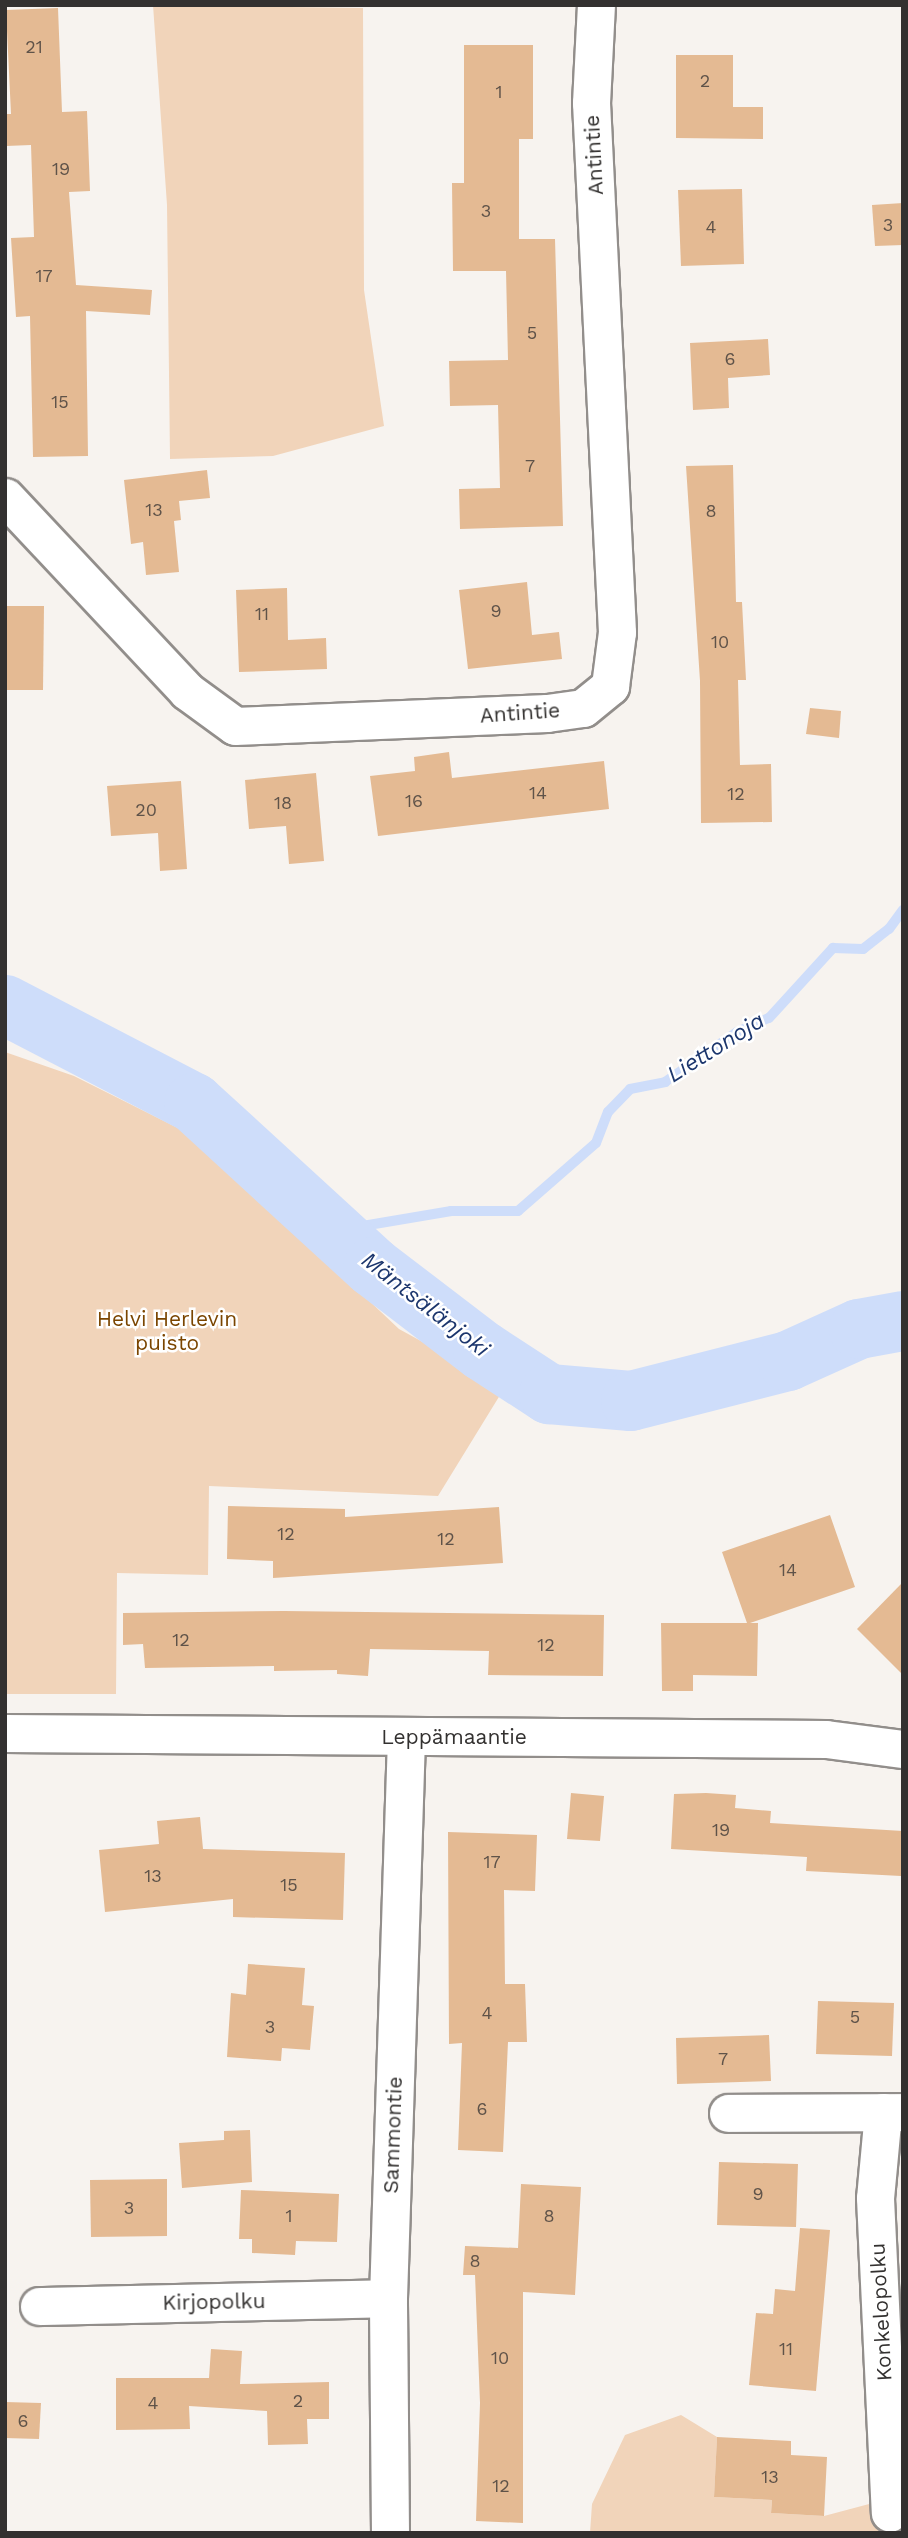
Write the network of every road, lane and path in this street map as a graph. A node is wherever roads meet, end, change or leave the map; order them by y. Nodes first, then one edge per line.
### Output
1 (596, 5) edge
2 (5, 497) edge
3 (5, 1733) edge
4 (406, 1737) junction
5 (903, 1749) edge
6 (893, 2112) edge
7 (728, 2113) dead end
8 (388, 2298) junction
9 (39, 2306) dead end
10 (890, 2513) dead end
11 (390, 2533) edge

1 - 2 street, Antintie
3 - 4 street, Leppämaantie
4 - 5 street, Leppämaantie
4 - 8 street, Sammontie
6 - 7 street, Konkelopolku
6 - 10 street, Konkelopolku
8 - 9 street, Kirjopolku
8 - 11 street, Sammontie

